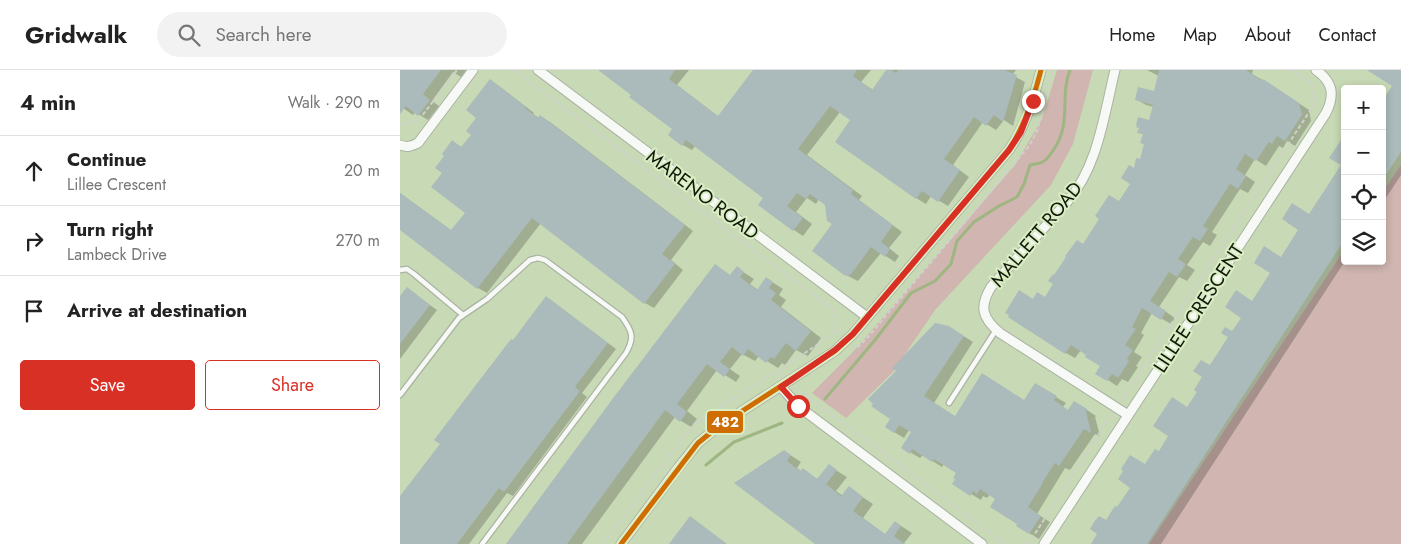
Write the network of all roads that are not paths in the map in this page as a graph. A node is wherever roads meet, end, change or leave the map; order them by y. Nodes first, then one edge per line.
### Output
1 (473, 70) edge
2 (538, 70) edge
3 (1041, 70) edge
4 (1115, 70) edge
5 (1316, 70) edge
6 (400, 145) edge
7 (400, 270) edge
8 (463, 315) junction
9 (867, 317) junction
10 (996, 330) junction
11 (785, 385) junction
12 (400, 395) edge
13 (949, 403) dead end
14 (1128, 415) junction
15 (482, 544) edge
16 (621, 544) edge
17 (982, 544) edge
18 (1044, 544) edge

1 - 6 street
2 - 9 street, MARENO ROAD
3 - 9 street
4 - 10 street, MALLETT ROAD
5 - 14 street, LILLEE CRESCENT
7 - 8 lane
8 - 12 lane
8 - 15 lane
9 - 11 street
10 - 13 lane
10 - 14 street, MALLETT ROAD
11 - 16 street
11 - 17 street
14 - 18 street, LILLEE CRESCENT

